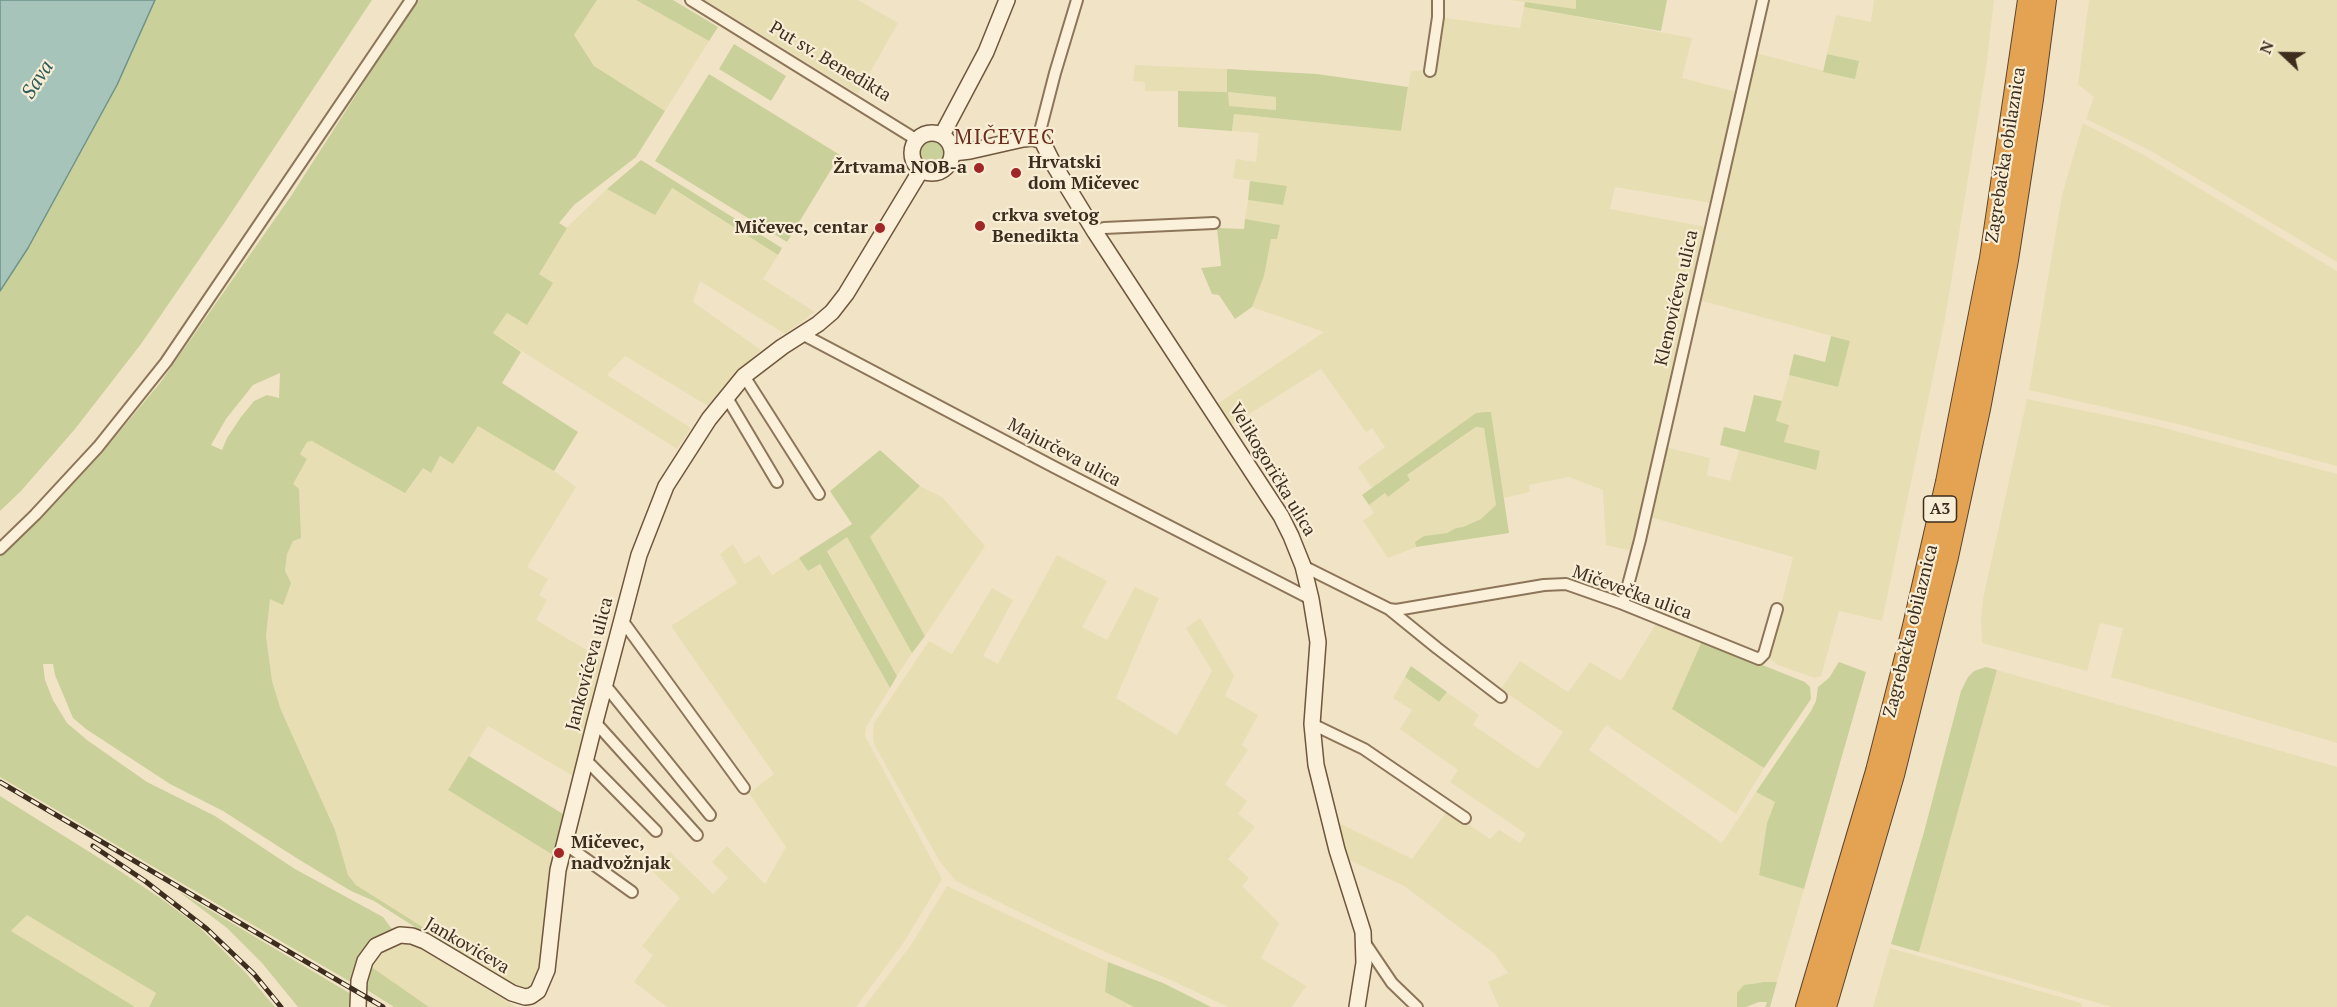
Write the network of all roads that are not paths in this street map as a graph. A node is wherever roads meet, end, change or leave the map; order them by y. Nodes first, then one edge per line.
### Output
1 (411, 0) edge
2 (691, 0) edge
3 (1007, 0) edge
4 (1077, 0) edge
5 (1438, 0) edge
6 (1763, 0) edge
7 (2028, 0) edge
8 (2046, 0) edge
9 (1430, 71) dead end
10 (942, 135) junction
11 (917, 140) junction
12 (1038, 140) junction
13 (953, 153) junction
14 (921, 170) junction
15 (1214, 223) dead end
16 (1095, 232) junction
17 (802, 334) junction
18 (744, 376) junction
19 (726, 396) junction
20 (777, 482) dead end
21 (819, 494) dead end
22 (0, 549) edge
23 (1303, 566) junction
24 (1311, 599) junction
25 (1623, 604) junction
26 (1389, 609) junction
27 (1777, 609) dead end
28 (621, 620) junction
29 (605, 685) junction
30 (1501, 697) dead end
31 (595, 722) junction
32 (1312, 724) junction
33 (585, 759) junction
34 (744, 788) dead end
35 (710, 815) dead end
36 (1466, 818) dead end
37 (656, 831) dead end
38 (697, 835) dead end
39 (565, 844) junction
40 (632, 892) dead end
41 (1365, 943) junction
42 (540, 988) joint
43 (358, 1007) edge
44 (1357, 1007) edge
45 (1418, 1007) edge
46 (1806, 1007) edge
47 (1826, 1007) edge

1 - 22 street
2 - 11 street, Put sv. Benedikta
3 - 10 street
4 - 12 street
5 - 9 street
6 - 25 street, Klenovićeva ulica
7 - 46 highway, Zagrebačka obilaznica / A3
8 - 47 highway, Zagrebačka obilaznica / A3
10 - 11 street
10 - 13 street
11 - 14 street
12 - 13 street
12 - 16 street, Velikogorička ulica
13 - 14 street
14 - 17 street, Jankovićeva ulica
15 - 16 street
16 - 23 street, Velikogorička ulica
17 - 18 street, Jankovićeva ulica
17 - 24 street, Majurčeva ulica
18 - 19 street, Jankovićeva ulica
18 - 21 street
19 - 20 street
19 - 28 street, Jankovićeva ulica
23 - 24 street, Velikogorička ulica
23 - 26 street, Mičevečka ulica
24 - 32 street, Velikogorička ulica
25 - 26 street, Mičevečka ulica
25 - 27 street, Mičevečka ulica
26 - 30 street
28 - 29 street, Jankovićeva ulica
28 - 34 street
29 - 31 street, Jankovićeva ulica
29 - 35 street
31 - 33 street, Jankovićeva ulica
31 - 38 street
32 - 36 street
32 - 41 street, Velikogorička ulica
33 - 37 street
33 - 39 street, Jankovićeva ulica
39 - 40 street
39 - 42 street, Jankovićeva ulica
41 - 44 street, Velikogorička ulica
41 - 45 street
42 - 43 street, Jankovićeva

